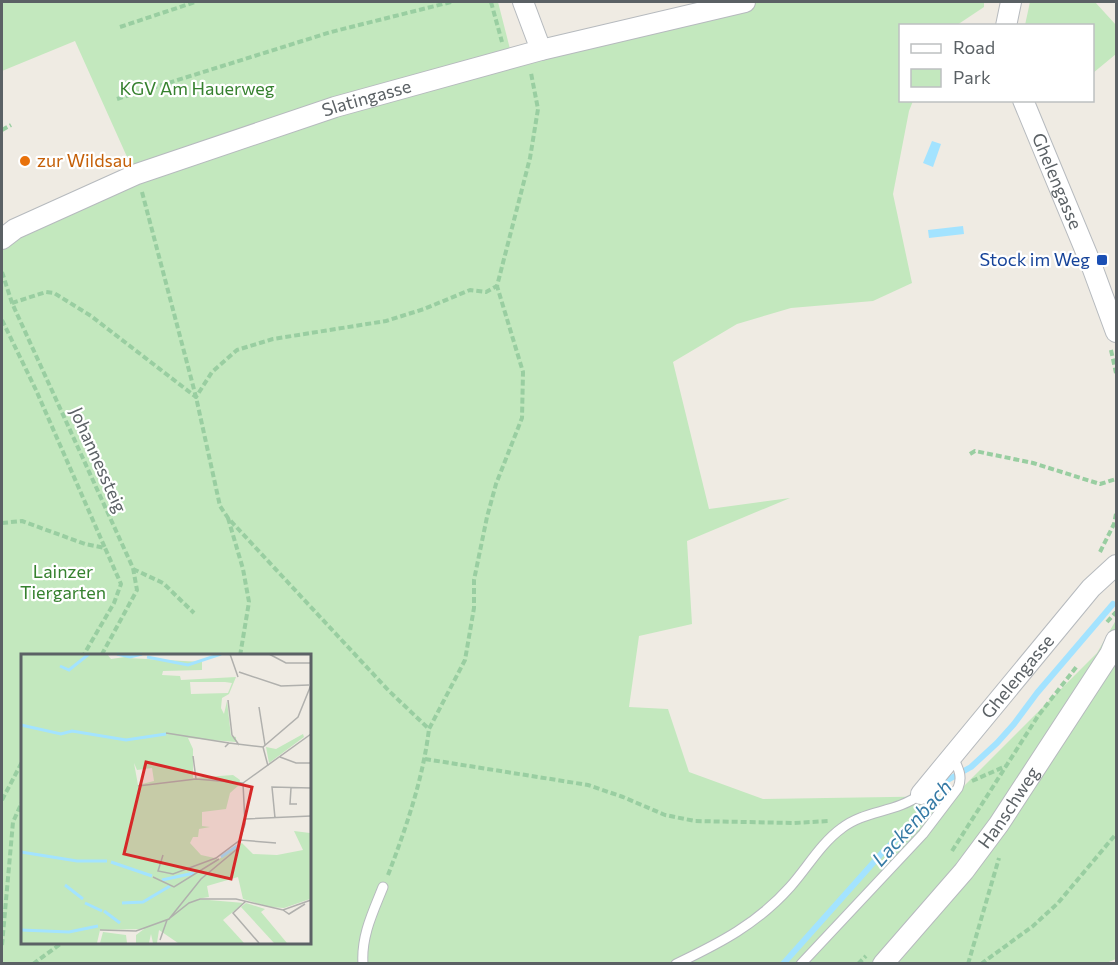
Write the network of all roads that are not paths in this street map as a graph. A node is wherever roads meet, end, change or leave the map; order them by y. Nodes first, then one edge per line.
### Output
1 (523, 2) edge
2 (745, 2) edge
3 (1011, 2) edge
4 (1006, 24) edge
5 (534, 52) junction
6 (1024, 102) edge
7 (2, 239) edge
8 (1116, 332) edge
9 (1116, 565) edge
10 (1109, 635) edge
11 (956, 763) junction
12 (921, 794) joint
13 (383, 887) road end
14 (878, 957) edge
15 (363, 963) edge
16 (676, 963) edge
17 (801, 963) edge

1 - 5 street
2 - 5 street, Slatingasse
3 - 4 street
5 - 7 street, Slatingasse
6 - 8 street, Ghelengasse
9 - 11 street, Ghelengasse
10 - 14 street, Hanschweg
11 - 12 street, Ghelengasse
11 - 17 lane
12 - 16 lane
13 - 15 lane

